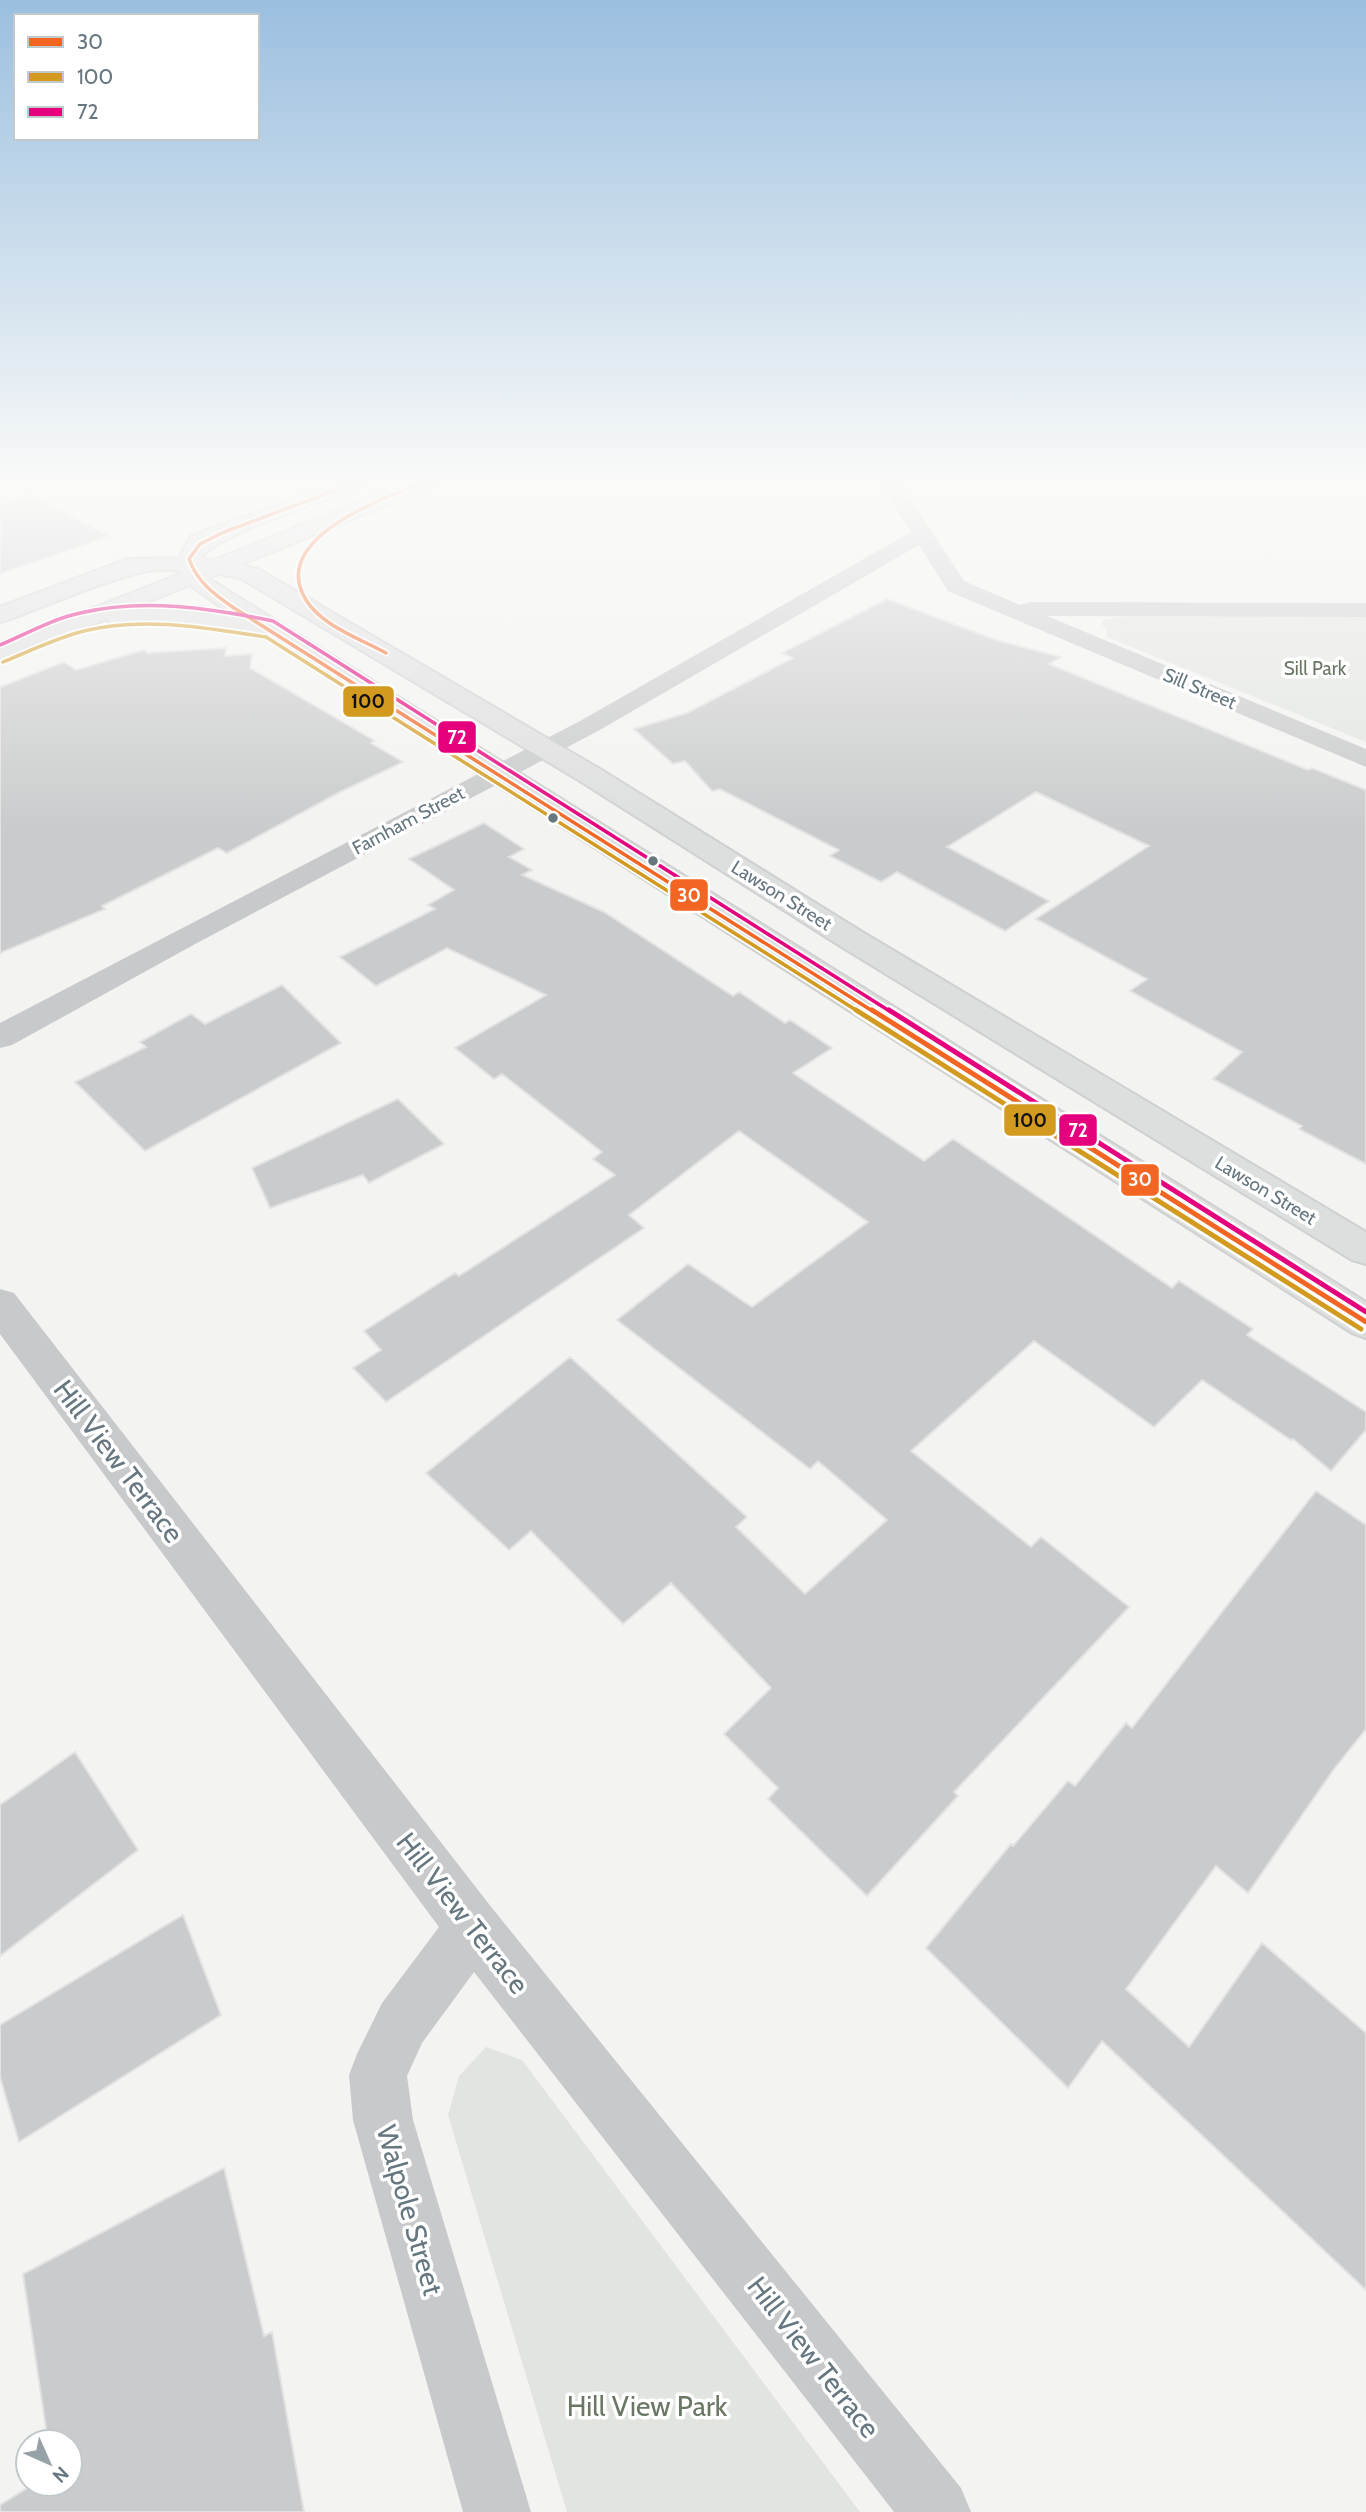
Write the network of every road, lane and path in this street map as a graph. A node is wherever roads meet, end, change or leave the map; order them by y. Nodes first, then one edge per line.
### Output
1 (47, 597) edge
2 (135, 597) edge
3 (220, 597) edge
4 (291, 597) edge
5 (305, 597) edge
6 (813, 597) edge
7 (983, 597) edge
8 (1012, 609) junction
9 (1366, 610) edge
10 (0, 615) edge
11 (329, 619) junction
12 (82, 622) junction
13 (269, 629) junction
14 (0, 654) edge
15 (546, 748) junction
16 (1366, 759) edge
17 (498, 772) junction
18 (0, 1037) edge
19 (1366, 1250) edge
20 (0, 1304) edge
21 (1366, 1322) edge
22 (472, 1927) junction
23 (497, 2512) edge
24 (937, 2512) edge

1 - 10 main road
2 - 12 main road
3 - 13 main road
4 - 11 main road, Lawson Street
5 - 11 main road
6 - 15 street, Farnham Street
7 - 8 street, Sill Street
8 - 9 street
8 - 16 street, Sill Street
11 - 15 main road, Lawson Street
12 - 13 main road
12 - 14 main road
13 - 17 main road
15 - 17 street, Farnham Street
15 - 19 main road, Lawson Street
17 - 18 street, Farnham Street
17 - 21 main road
20 - 22 street, Hill View Terrace
22 - 23 street, Walpole Street
22 - 24 street, Hill View Terrace

